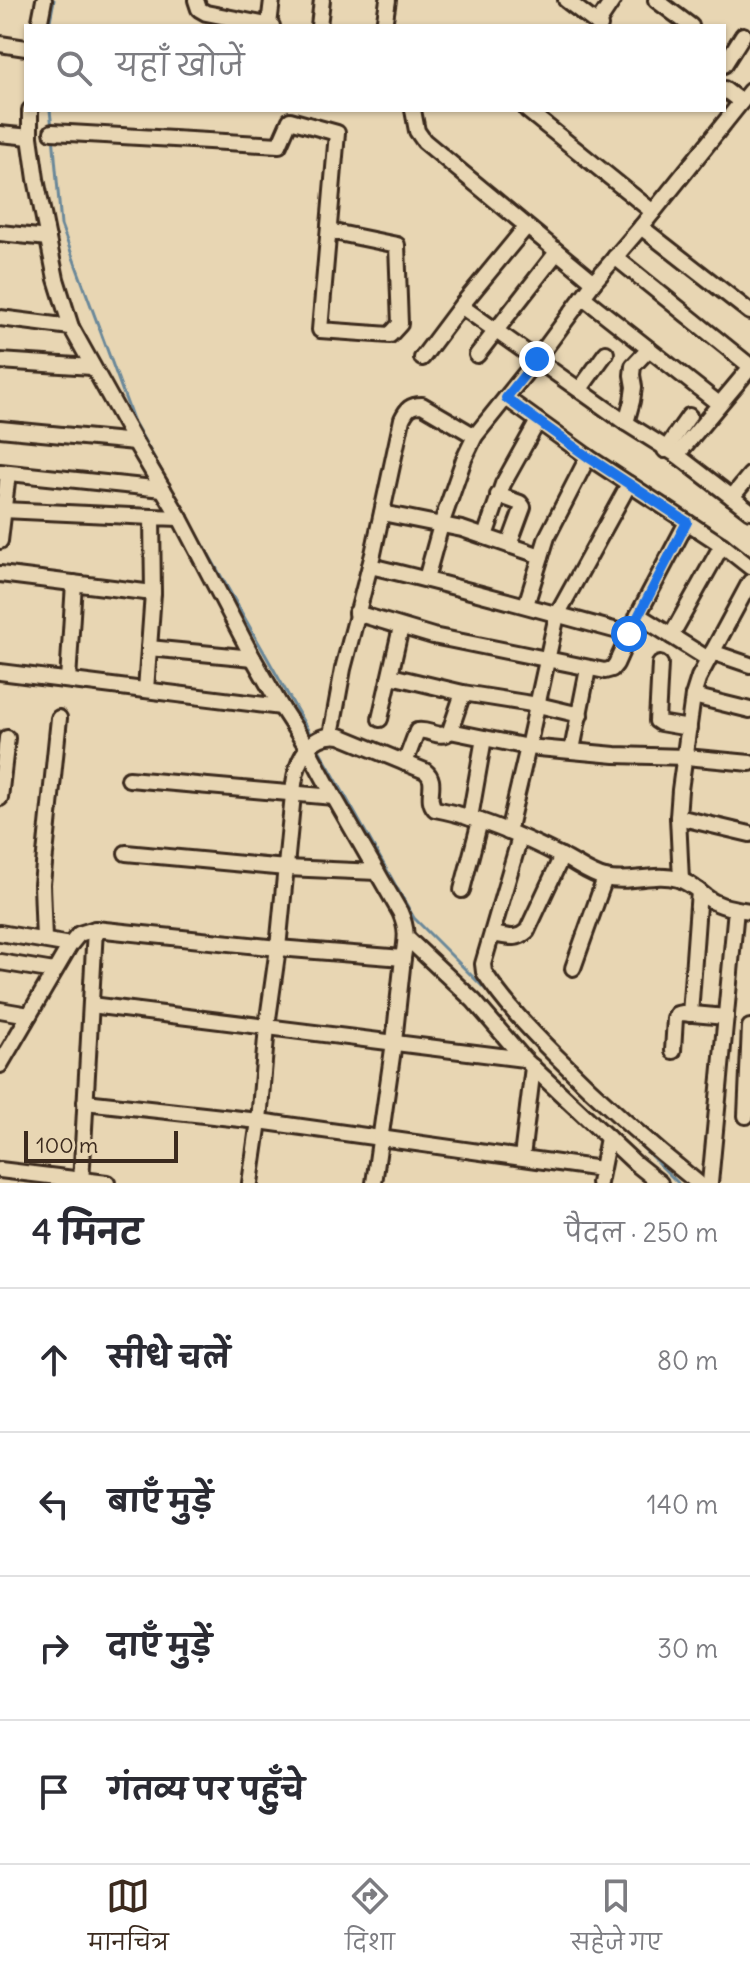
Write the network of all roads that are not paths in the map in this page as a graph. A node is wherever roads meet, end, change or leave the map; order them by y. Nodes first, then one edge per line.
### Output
1 (44, 0) edge
2 (196, 0) edge
3 (272, 0) edge
4 (322, 0) edge
5 (388, 0) edge
6 (566, 0) edge
7 (613, 0) edge
8 (656, 0) edge
9 (39, 24) edge
10 (260, 24) edge
11 (270, 24) edge
12 (319, 24) edge
13 (384, 24) edge
14 (598, 24) edge
15 (600, 24) edge
16 (688, 24) edge
17 (743, 35) dead end
18 (0, 44) edge
19 (24, 48) edge
20 (726, 57) edge
21 (726, 90) edge
22 (745, 97) edge
23 (30, 112) edge
24 (413, 112) edge
25 (529, 112) edge
26 (52, 132) dead end
27 (0, 134) edge
28 (30, 137) junction
29 (653, 212) junction
30 (526, 227) junction
31 (641, 227) junction
32 (329, 231) junction
33 (0, 233) edge
34 (48, 238) junction
35 (557, 252) junction
36 (615, 257) junction
37 (594, 282) junction
38 (583, 297) junction
39 (461, 306) junction
40 (750, 312) edge
41 (0, 318) edge
42 (71, 327) junction
43 (495, 331) junction
44 (649, 349) junction
45 (606, 353) dead end
46 (477, 355) dead end
47 (422, 358) dead end
48 (537, 359) junction
49 (0, 361) edge
50 (92, 367) junction
51 (750, 367) edge
52 (737, 384) junction
53 (580, 389) junction
54 (750, 392) edge
55 (506, 398) junction
56 (719, 404) junction
57 (689, 416) dead end
58 (538, 421) junction
59 (626, 423) junction
60 (0, 429) edge
61 (475, 436) junction
62 (135, 442) junction
63 (671, 453) junction
64 (588, 457) junction
65 (4, 472) edge
66 (750, 475) edge
67 (629, 484) junction
68 (163, 489) junction
69 (498, 495) junction
70 (732, 497) junction
71 (3, 510) junction
72 (750, 511) edge
73 (382, 513) junction
74 (152, 517) junction
75 (180, 518) junction
76 (687, 522) junction
77 (441, 525) junction
78 (485, 536) junction
79 (0, 541) edge
80 (509, 545) junction
81 (722, 545) junction
82 (541, 556) junction
83 (370, 566) junction
84 (750, 567) edge
85 (0, 574) edge
86 (426, 579) junction
87 (74, 583) junction
88 (749, 587) edge
89 (153, 593) junction
90 (526, 605) junction
91 (356, 613) junction
92 (557, 615) junction
93 (638, 615) junction
94 (401, 627) junction
95 (629, 634) junction
96 (671, 636) junction
97 (149, 648) junction
98 (710, 655) junction
99 (253, 658) junction
100 (547, 658) junction
101 (660, 664) dead end
102 (750, 665) edge
103 (588, 669) junction
104 (0, 672) edge
105 (391, 676) junction
106 (68, 680) junction
107 (146, 690) junction
108 (463, 693) junction
109 (693, 696) junction
110 (538, 705) junction
111 (281, 707) junction
112 (750, 710) edge
113 (580, 715) junction
114 (59, 718) dead end
115 (380, 719) dead end
116 (689, 728) junction
117 (450, 731) junction
118 (7, 738) dead end
119 (484, 738) junction
120 (319, 740) junction
121 (528, 747) junction
122 (572, 750) junction
123 (686, 757) junction
124 (405, 763) junction
125 (750, 763) edge
126 (129, 779) dead end
127 (293, 794) junction
128 (334, 797) junction
129 (0, 798) edge
130 (678, 817) junction
131 (475, 820) junction
132 (750, 834) edge
133 (514, 835) junction
134 (126, 853) dead end
135 (562, 856) junction
136 (286, 868) junction
137 (377, 872) junction
138 (605, 878) junction
139 (681, 880) junction
140 (462, 890) dead end
141 (699, 891) junction
142 (743, 910) edge
143 (95, 929) junction
144 (0, 933) edge
145 (492, 934) junction
146 (406, 937) junction
147 (44, 940) junction
148 (70, 945) junction
149 (278, 948) junction
150 (403, 958) junction
151 (0, 962) edge
152 (573, 968) dead end
153 (54, 971) junction
154 (91, 1005) junction
155 (0, 1010) edge
156 (690, 1014) junction
157 (29, 1015) junction
158 (726, 1017) junction
159 (267, 1026) junction
160 (750, 1027) edge
161 (394, 1042) junction
162 (673, 1051) dead end
163 (1, 1062) edge
164 (529, 1063) junction
165 (85, 1102) junction
166 (717, 1111) junction
167 (748, 1116) edge
168 (259, 1121) junction
169 (381, 1138) junction
170 (608, 1138) junction
171 (522, 1157) junction
172 (0, 1170) edge
173 (600, 1176) edge
174 (81, 1181) edge
175 (107, 1183) edge
176 (250, 1183) edge
177 (374, 1183) edge
178 (660, 1183) edge
179 (698, 1183) edge
180 (710, 1183) edge

1 - 9 street
2 - 10 street
3 - 11 street
4 - 12 street
5 - 13 street
6 - 14 street
7 - 15 street
8 - 16 street
17 - 20 street
18 - 19 street
21 - 22 street
22 - 29 street
23 - 28 street
24 - 30 street
25 - 29 street
26 - 32 street
27 - 28 street
28 - 34 street
29 - 31 street
30 - 35 street
30 - 39 street
31 - 36 street
31 - 40 street
32 - 32 street
33 - 34 street
34 - 42 street
35 - 37 street
35 - 43 street
36 - 37 street
36 - 51 street
37 - 38 street
38 - 44 street
38 - 48 street
39 - 43 street
39 - 47 street
41 - 42 street
42 - 50 street
43 - 46 street
43 - 48 street
44 - 56 street
44 - 59 street
45 - 53 street
48 - 53 street
48 - 55 street
49 - 50 street
50 - 62 street
51 - 52 street
52 - 54 street
52 - 56 street
53 - 59 street
55 - 58 street
55 - 61 street
56 - 63 street
57 - 63 street
58 - 64 street
58 - 69 street
59 - 63 street
60 - 62 street
61 - 73 street
61 - 77 street
62 - 68 street
63 - 70 street
64 - 67 street
64 - 82 street
65 - 68 street
65 - 71 street
66 - 70 street
67 - 76 street
67 - 92 street
68 - 75 street
69 - 78 street
69 - 80 street
70 - 72 street
71 - 74 street
71 - 79 street
73 - 77 street
73 - 83 street
74 - 75 street
74 - 89 street
75 - 99 street
76 - 81 street
76 - 93 street
77 - 78 street
77 - 86 street
78 - 80 street
80 - 82 street
81 - 84 street
81 - 96 street
82 - 90 street
83 - 86 street
83 - 91 street
85 - 87 street
86 - 90 street
87 - 89 street
87 - 106 street
88 - 98 street
89 - 97 street
90 - 92 street
91 - 94 street
91 - 120 street
92 - 95 street
92 - 100 street
93 - 95 street
93 - 96 street
94 - 100 street
94 - 105 street
95 - 103 street
96 - 98 street
97 - 99 street
97 - 107 street
98 - 102 street
98 - 109 street
99 - 111 street
100 - 103 street
100 - 110 street
101 - 116 street
103 - 113 street
104 - 106 street
105 - 108 street
105 - 115 street
106 - 107 street
107 - 111 street
108 - 110 street
108 - 117 street
109 - 112 street
109 - 116 street
110 - 113 street
110 - 121 street
111 - 120 street
113 - 122 street
114 - 147 street
116 - 123 street
117 - 119 street
117 - 124 street
118 - 129 street
119 - 121 street
119 - 131 street
120 - 124 street
120 - 127 street
120 - 128 street
121 - 122 street
121 - 133 street
122 - 123 street
123 - 125 street
123 - 130 street
124 - 131 street
126 - 127 street
127 - 128 street
127 - 136 street
128 - 137 street
130 - 132 street
130 - 139 street
131 - 133 street
131 - 140 street
133 - 135 street
133 - 145 street
134 - 136 street
135 - 138 street
135 - 145 street
136 - 137 street
136 - 149 street
137 - 146 street
138 - 139 street
138 - 152 street
139 - 141 street
141 - 142 street
141 - 156 street
142 - 158 street
143 - 148 street
143 - 149 street
143 - 154 street
144 - 147 street
145 - 179 street
146 - 150 street
146 - 164 street
147 - 148 street
148 - 153 street
149 - 150 street
149 - 159 street
150 - 161 street
151 - 153 street
153 - 157 street
154 - 159 street
154 - 165 street
155 - 157 street
156 - 158 street
156 - 162 street
157 - 163 street
158 - 166 street
159 - 161 street
159 - 168 street
160 - 167 street
161 - 164 street
161 - 169 street
164 - 170 street
164 - 171 street
165 - 168 street
165 - 174 street
166 - 167 street
166 - 180 street
168 - 169 street
168 - 176 street
169 - 171 street
169 - 177 street
170 - 173 street
170 - 178 street
171 - 173 street
172 - 174 street
174 - 175 street

